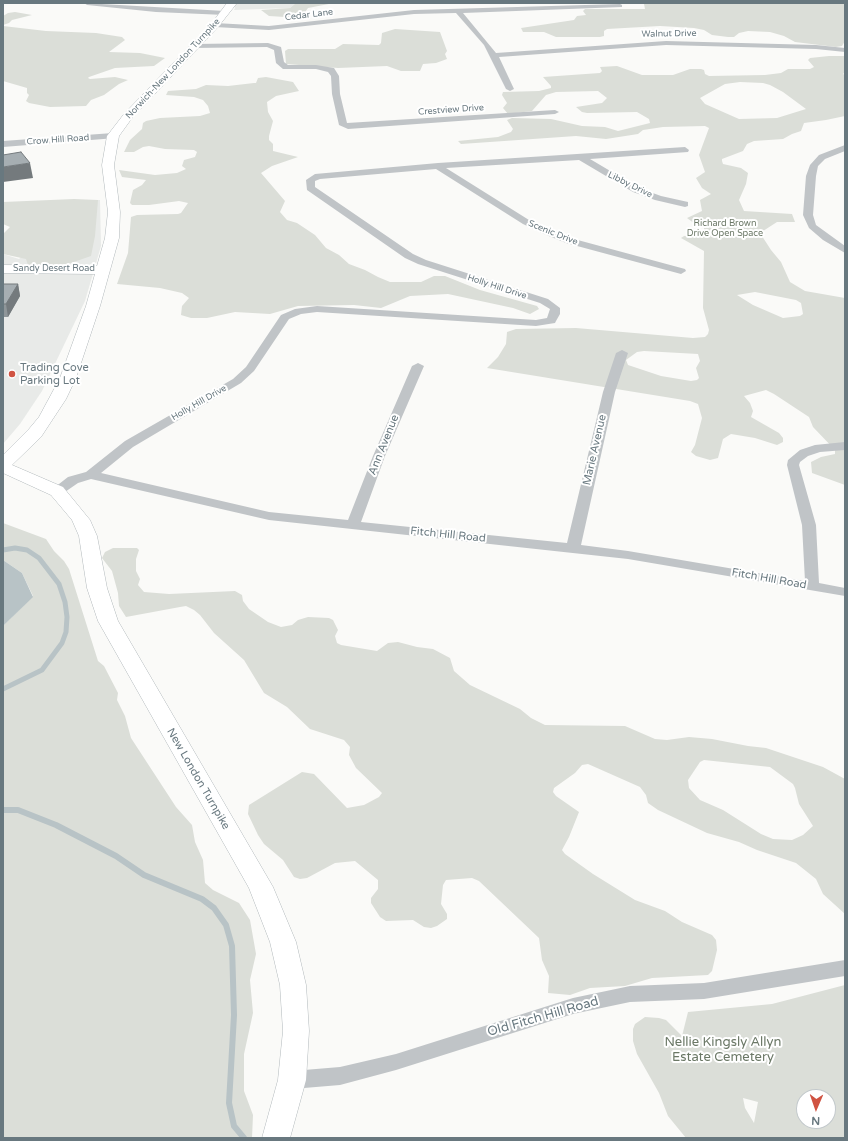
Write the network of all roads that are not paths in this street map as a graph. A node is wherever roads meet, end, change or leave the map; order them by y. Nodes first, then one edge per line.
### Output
1 (87, 3) edge
2 (232, 3) edge
3 (620, 6) dead end
4 (457, 10) junction
5 (225, 13) junction
6 (215, 25) junction
7 (194, 46) junction
8 (845, 50) edge
9 (494, 55) junction
10 (510, 89) dead end
11 (555, 112) dead end
12 (114, 136) junction
13 (3, 144) edge
14 (845, 148) edge
15 (685, 150) dead end
16 (579, 156) junction
17 (438, 166) junction
18 (685, 204) dead end
19 (845, 250) edge
20 (3, 269) edge
21 (104, 270) junction
22 (681, 271) dead end
23 (622, 353) dead end
24 (418, 366) dead end
25 (845, 446) edge
26 (3, 464) edge
27 (3, 467) edge
28 (91, 475) junction
29 (57, 491) junction
30 (353, 526) junction
31 (573, 548) junction
32 (812, 586) junction
33 (845, 592) edge
34 (845, 968) edge
35 (292, 1080) junction
36 (277, 1137) edge

1 - 5 street
2 - 5 main road, Norwich-New London Turnpike
3 - 4 street, Cedar Lane
4 - 6 street, Cedar Lane
4 - 9 street
5 - 6 main road, Norwich-New London Turnpike
6 - 7 main road, Norwich-New London Turnpike
7 - 11 street, Crestview Drive
7 - 12 main road, Norwich-New London Turnpike
8 - 9 street, Walnut Drive
9 - 10 street
12 - 13 street, Crow Hill Road
12 - 21 main road, Norwich-New London Turnpike
14 - 19 street
15 - 16 street, Holly Hill Drive
16 - 17 street, Holly Hill Drive
16 - 18 street, Libby Drive
17 - 22 street, Scenic Drive
17 - 28 street, Holly Hill Drive
20 - 21 main road, Sandy Desert Road
21 - 26 main road, Norwich-New London Turnpike
23 - 31 street, Marie Avenue
24 - 30 street, Ann Avenue
25 - 32 street
27 - 29 main road, New London Turnpike
28 - 29 street
28 - 30 street, Fitch Hill Road
29 - 35 main road, New London Turnpike
30 - 31 street, Fitch Hill Road
31 - 32 street, Fitch Hill Road
32 - 33 street, Fitch Hill Road
34 - 35 street, Old Fitch Hill Road
35 - 36 main road, New London Turnpike

